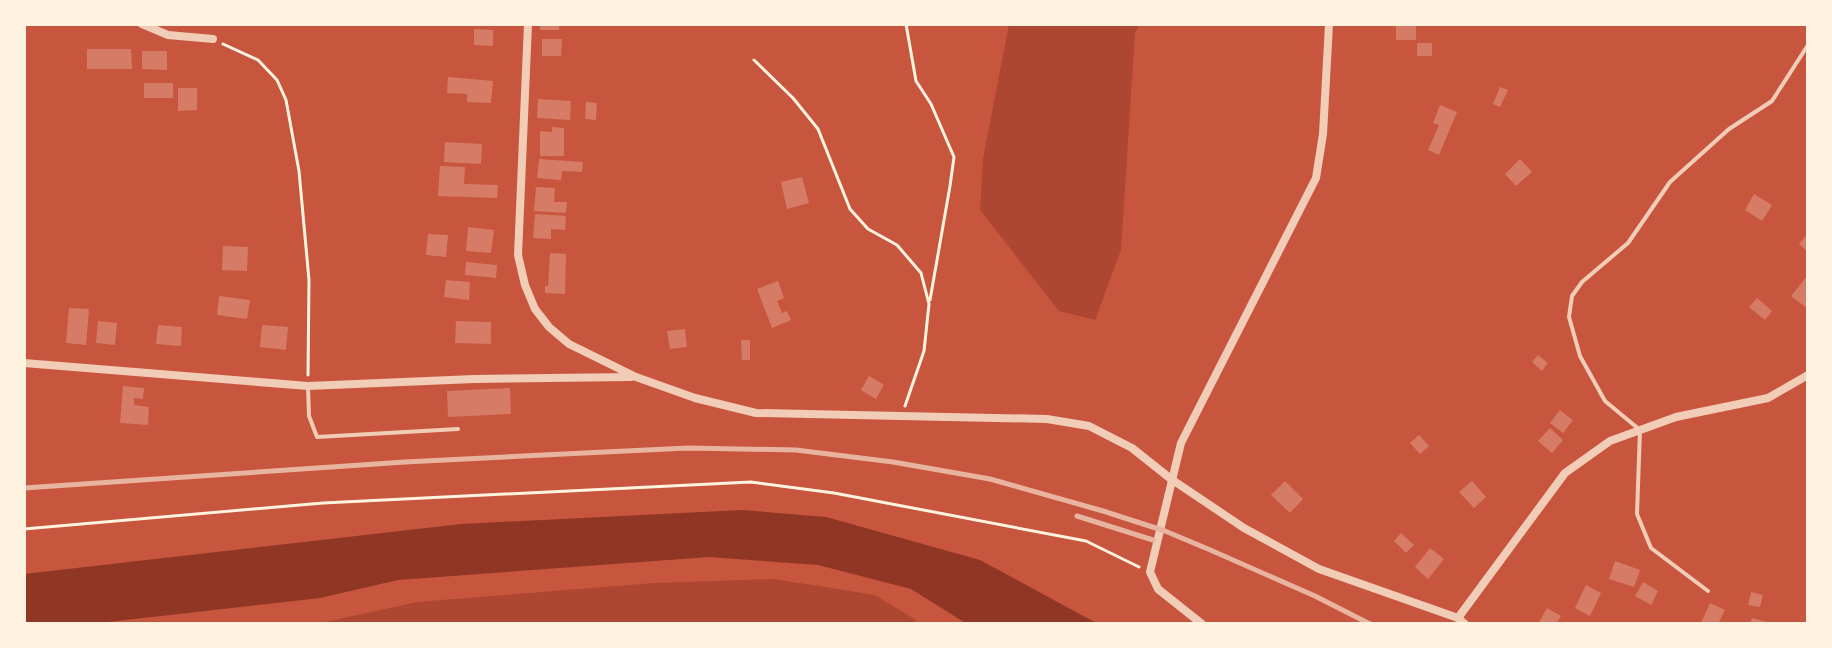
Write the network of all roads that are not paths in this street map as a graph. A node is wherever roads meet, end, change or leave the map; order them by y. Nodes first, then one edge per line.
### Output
1 (142, 24) edge
2 (528, 24) edge
3 (1329, 24) edge
4 (213, 39) road end
5 (1808, 45) edge
6 (24, 363) edge
7 (1808, 375) edge
8 (636, 377) junction
9 (308, 386) junction
10 (458, 429) dead end
11 (1640, 430) junction
12 (1171, 479) junction
13 (1708, 591) dead end
14 (1462, 621) edge
15 (1202, 624) edge

1 - 4 street
2 - 8 street
3 - 12 street
5 - 11 lane
6 - 9 street
7 - 11 street
8 - 9 street
8 - 12 street
9 - 10 lane
11 - 13 lane
11 - 14 street
12 - 14 street
12 - 15 street

